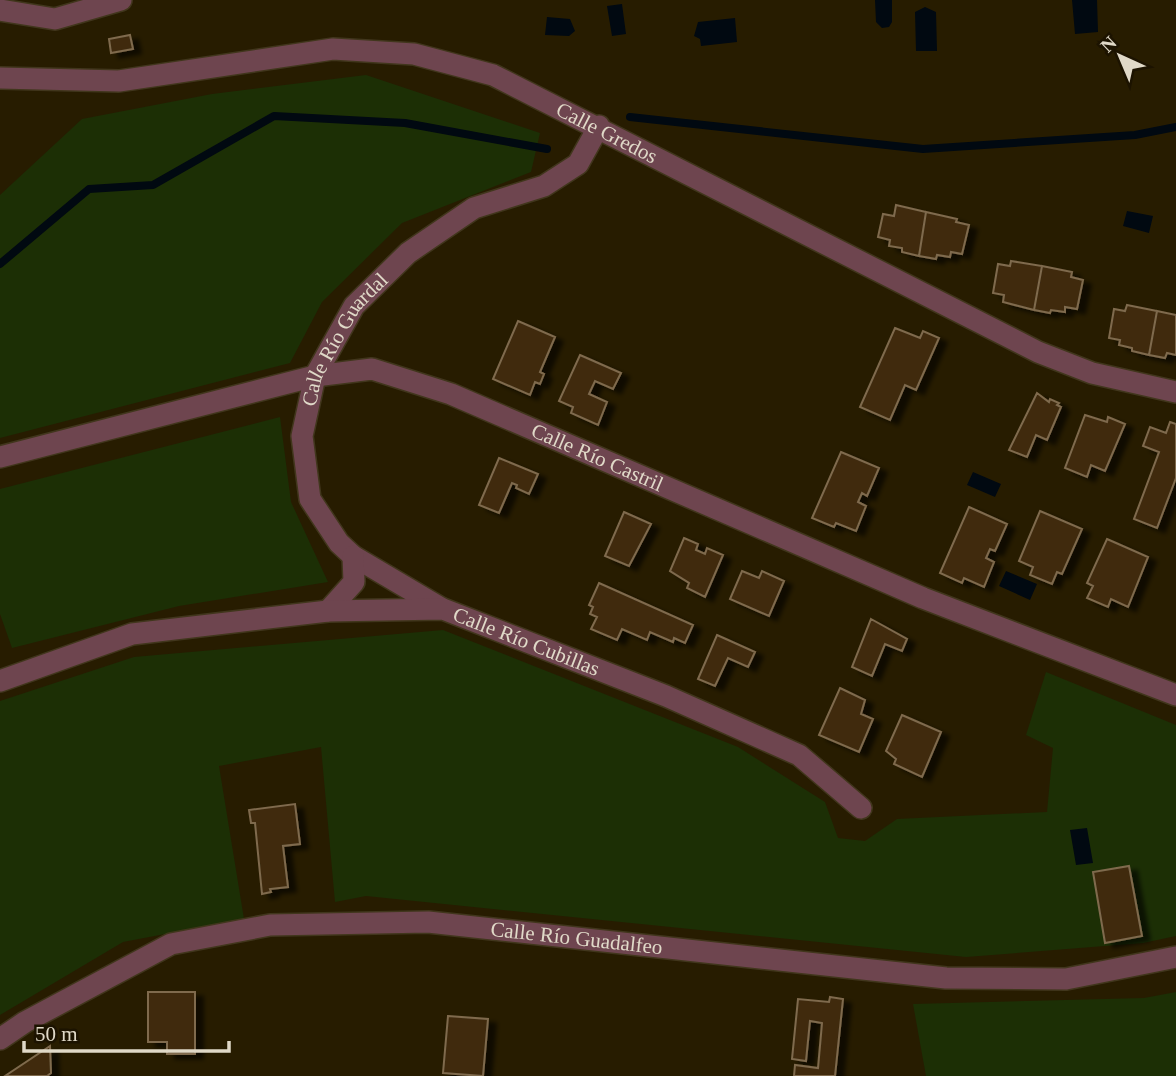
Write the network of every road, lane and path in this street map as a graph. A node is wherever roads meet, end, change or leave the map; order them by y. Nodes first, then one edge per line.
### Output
1 (121, 0) edge
2 (0, 10) edge
3 (0, 78) edge
4 (599, 126) junction
5 (315, 376) junction
6 (1176, 392) edge
7 (0, 457) edge
8 (353, 556) junction
9 (443, 609) junction
10 (328, 611) junction
11 (0, 681) edge
12 (1176, 695) edge
13 (861, 807) dead end
14 (1176, 957) edge
15 (0, 1039) edge

1 - 2 street
3 - 4 street, Calle Gredos
4 - 5 street, Calle Río Guardal
4 - 6 street, Calle Gredos
5 - 7 street, Calle Río Castril
5 - 8 street, Calle Río Guardal
5 - 12 street, Calle Río Castril
8 - 9 street, Calle Río Guardal
8 - 10 street
9 - 10 street, Calle Río Cubillas
9 - 13 street, Calle Río Cubillas
10 - 11 street, Calle Río Cubillas
14 - 15 street, Calle Río Guadalfeo

